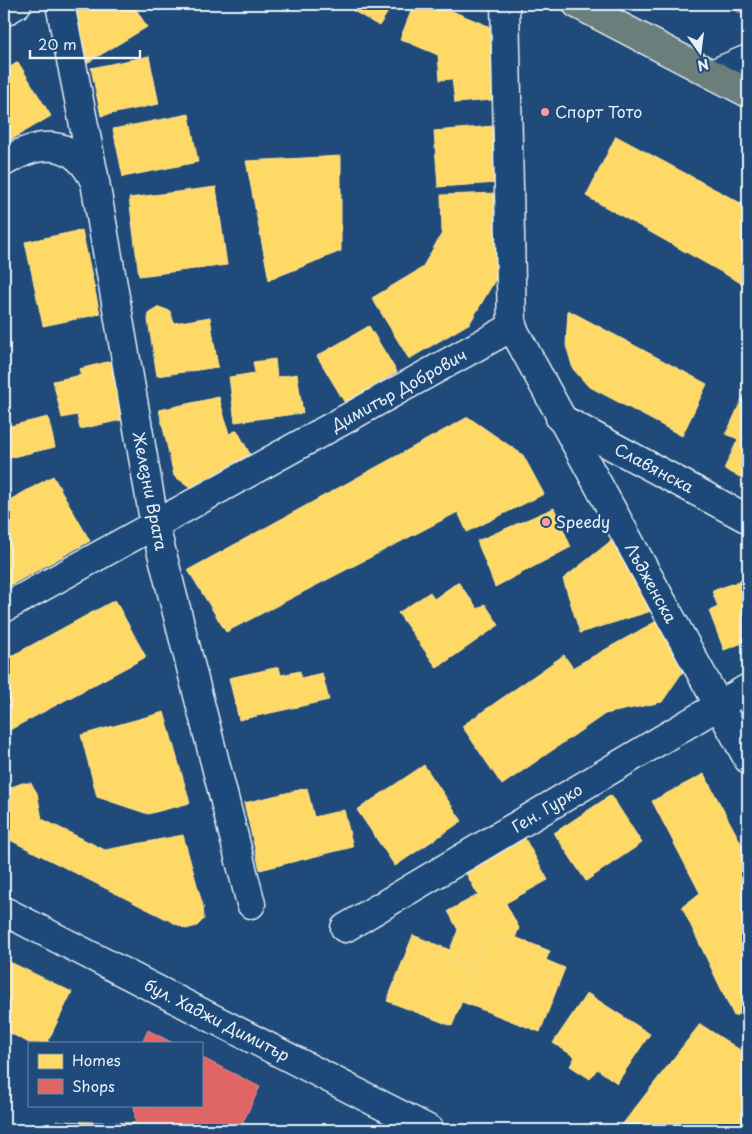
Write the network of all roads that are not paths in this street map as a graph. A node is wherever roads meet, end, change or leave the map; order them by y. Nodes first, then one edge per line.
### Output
1 (17, 4) edge
2 (60, 4) edge
3 (505, 4) edge
4 (576, 4) edge
5 (4, 12) edge
6 (748, 59) edge
7 (712, 74) junction
8 (748, 93) edge
9 (4, 162) edge
10 (95, 182) junction
11 (512, 327) junction
12 (560, 418) junction
13 (748, 519) edge
14 (155, 526) junction
15 (4, 608) edge
16 (748, 688) edge
17 (720, 706) junction
18 (748, 759) edge
19 (251, 904) dead end
20 (4, 911) edge
21 (344, 928) dead end
22 (430, 1130) edge

1 - 5 street
2 - 10 street
3 - 11 street
4 - 7 main road
6 - 7 street
7 - 8 main road
9 - 10 street, Железни Врата
10 - 14 street, Железни Врата
11 - 12 street, Лъдженска
11 - 14 street, Димитър Добрович
12 - 13 street, Славянска
12 - 17 street, Лъдженска
14 - 15 street, Димитър Добрович
14 - 19 street, Железни Врата
16 - 17 street, Ген. Гурко
17 - 18 street, Лъдженска
17 - 21 street, Ген. Гурко
20 - 22 street, бул. Хаджи Димитър

